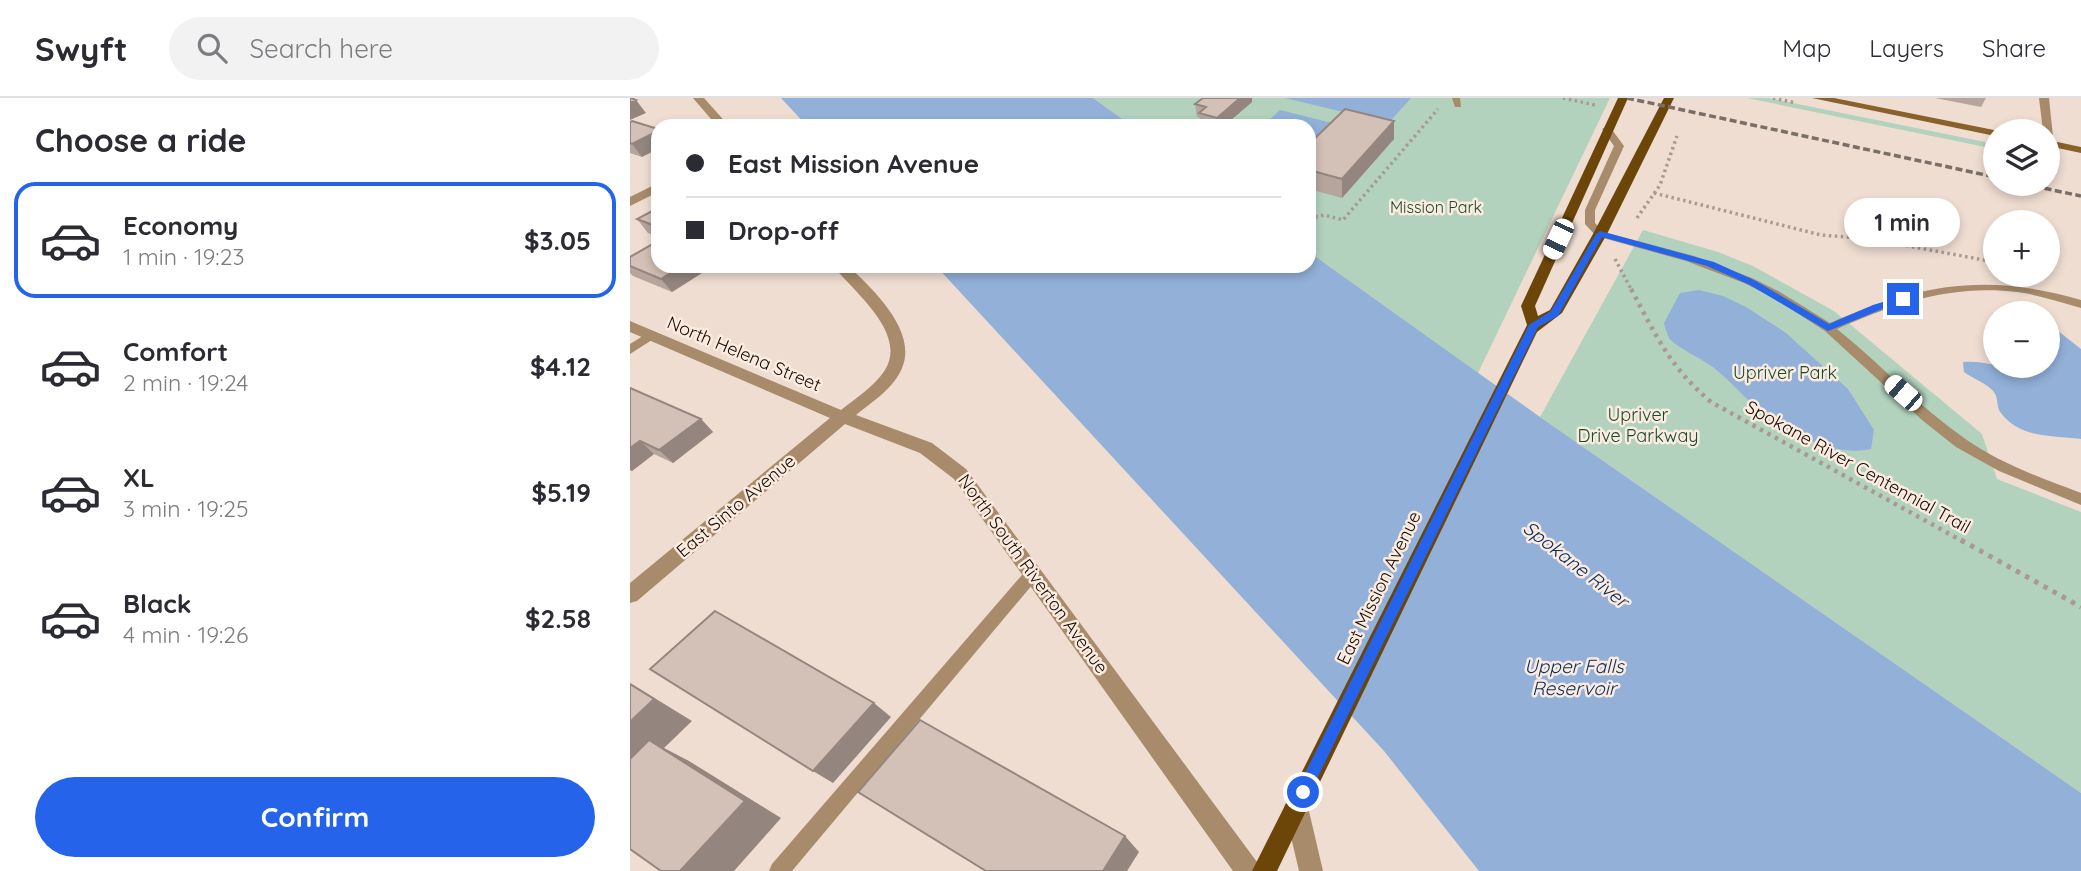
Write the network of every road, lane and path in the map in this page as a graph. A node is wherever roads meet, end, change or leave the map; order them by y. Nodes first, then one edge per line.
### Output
1 (698, 98) edge
2 (1563, 98) edge
3 (1623, 98) edge
4 (1669, 98) edge
5 (1817, 98) edge
6 (2045, 98) edge
7 (1852, 101) edge
8 (1595, 105) dead end
9 (1439, 108) dead end
10 (717, 119) edge
11 (2047, 119) edge
12 (1607, 129) junction
13 (1983, 130) edge
14 (1678, 131) dead end
15 (2060, 145) edge
16 (2081, 150) edge
17 (651, 191) edge
18 (1654, 193) junction
19 (630, 202) edge
20 (1316, 216) edge
21 (1600, 234) junction
22 (1624, 240) junction
23 (1983, 260) edge
24 (846, 273) edge
25 (2081, 304) edge
26 (630, 326) edge
27 (1532, 328) junction
28 (1828, 328) junction
29 (651, 335) junction
30 (630, 350) edge
31 (843, 417) junction
32 (2081, 499) edge
33 (1033, 573) junction
34 (630, 595) edge
35 (2081, 607) edge
36 (1299, 800) junction
37 (779, 871) edge
38 (1248, 871) edge
39 (1264, 871) edge
40 (1311, 871) edge

1 - 10 street
2 - 8 path
3 - 12 main road, East Mission Avenue
4 - 21 main road, East Mission Avenue
5 - 7 main road
6 - 11 street
7 - 13 main road
9 - 20 path
12 - 21 lane
12 - 27 main road, East Mission Avenue
14 - 18 path, Spokane River Centennial Trail
15 - 16 main road
17 - 19 street
18 - 22 path, Spokane River Centennial Trail
18 - 23 path
21 - 22 lane
21 - 27 main road, East Mission Avenue
22 - 28 lane
22 - 35 path, Spokane River Centennial Trail
24 - 31 street
25 - 28 lane
26 - 29 street, North Helena Street
27 - 36 main road, East Mission Avenue
28 - 32 lane
29 - 30 lane
29 - 31 street, North Helena Street
31 - 33 street, North South Riverton Avenue
31 - 34 street, East Sinto Avenue
33 - 37 lane
33 - 38 street, North South Riverton Avenue
36 - 39 main road, East Mission Avenue
36 - 40 street

